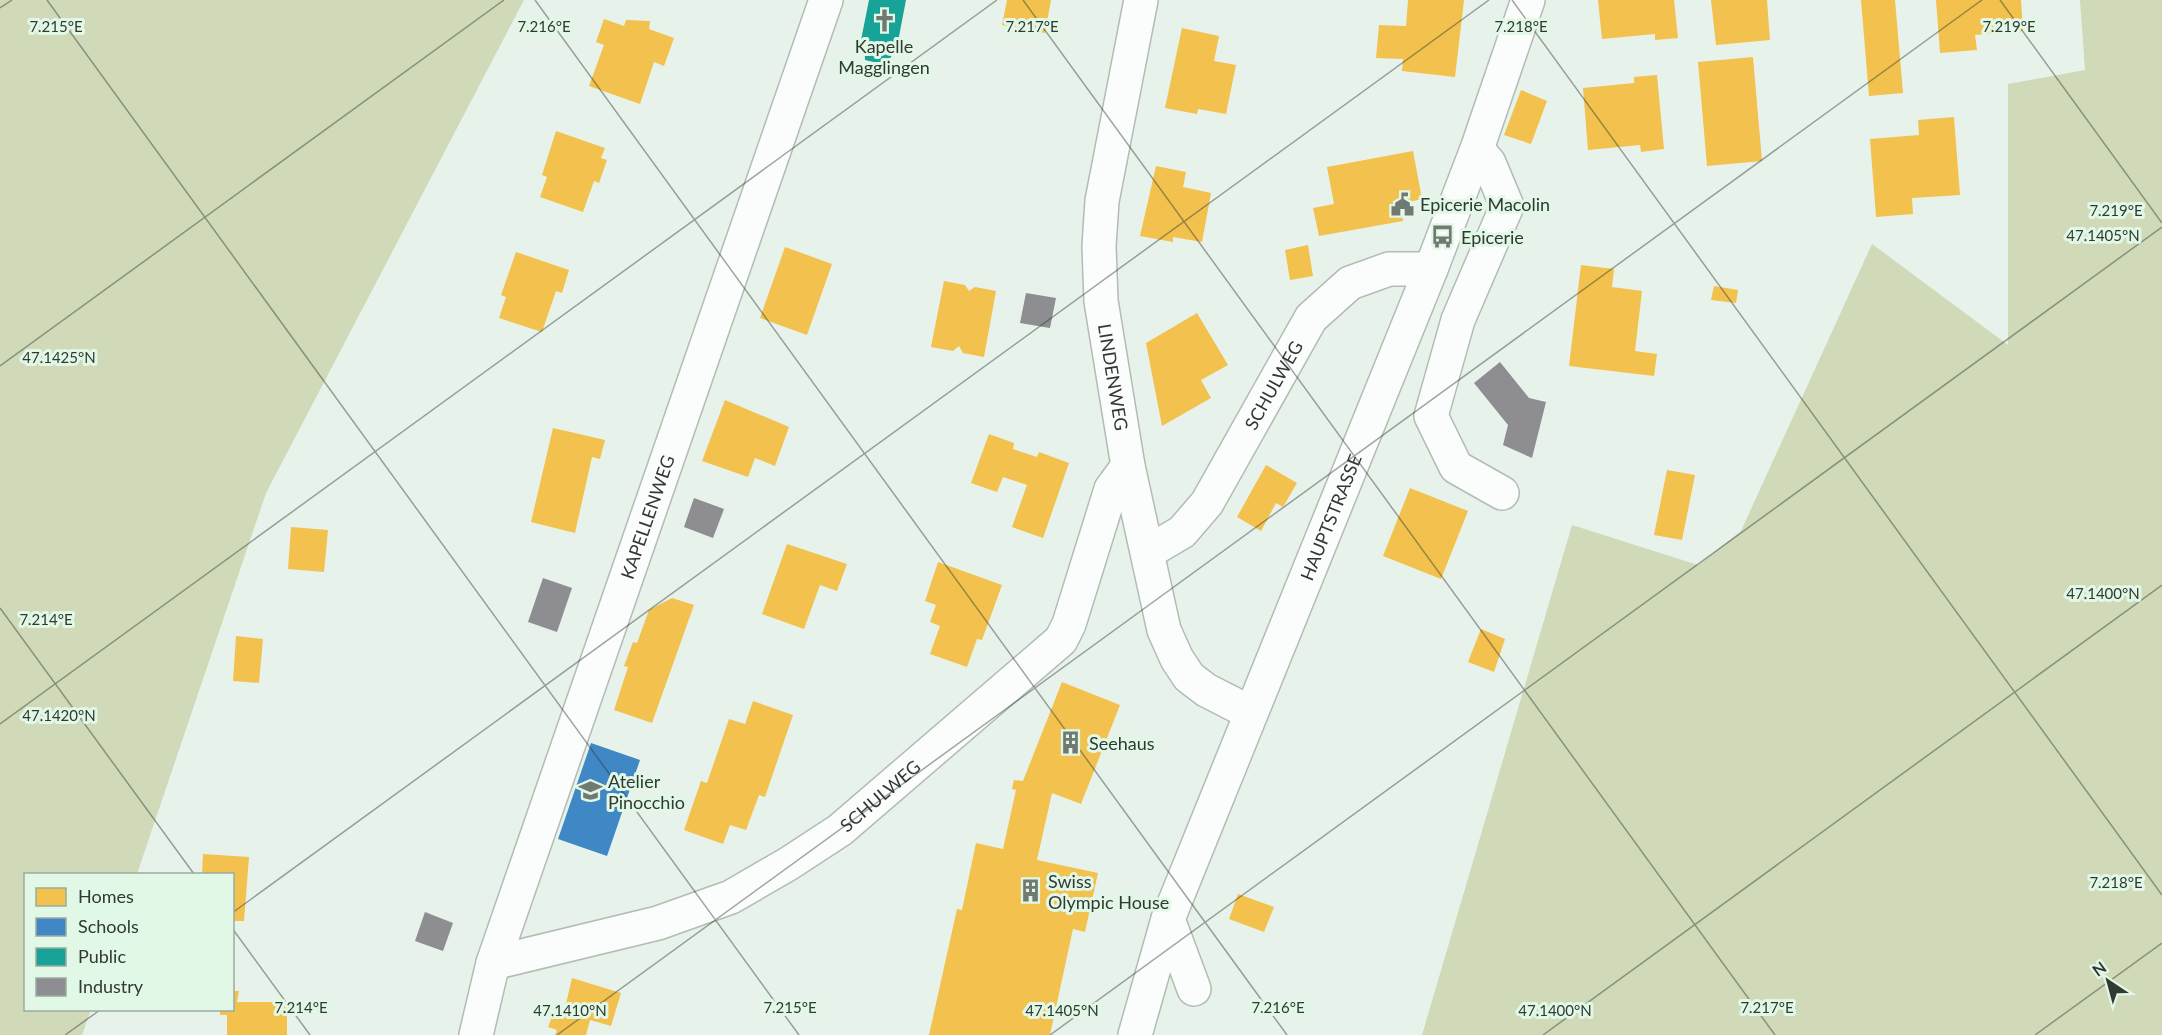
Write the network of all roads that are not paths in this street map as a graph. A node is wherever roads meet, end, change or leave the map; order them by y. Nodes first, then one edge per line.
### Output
1 (826, 0) edge
2 (1141, 0) edge
3 (1528, 0) edge
4 (1478, 149) junction
5 (1431, 269) junction
6 (1128, 466) junction
7 (1502, 493) dead end
8 (1148, 552) junction
9 (1251, 712) junction
10 (1168, 919) junction
11 (493, 963) junction
12 (1194, 990) dead end
13 (476, 1035) edge
14 (1135, 1035) edge

1 - 11 street, KAPELLENWEG
2 - 6 street, LINDENWEG
3 - 4 street, HAUPTSTRASSE
4 - 5 street, HAUPTSTRASSE
4 - 7 street
5 - 8 street, SCHULWEG
5 - 9 street, HAUPTSTRASSE
6 - 8 street, LINDENWEG
6 - 11 street, SCHULWEG
8 - 9 street, LINDENWEG
9 - 10 street, HAUPTSTRASSE
10 - 12 street
10 - 14 street, HAUPTSTRASSE
11 - 13 street, KAPELLENWEG

